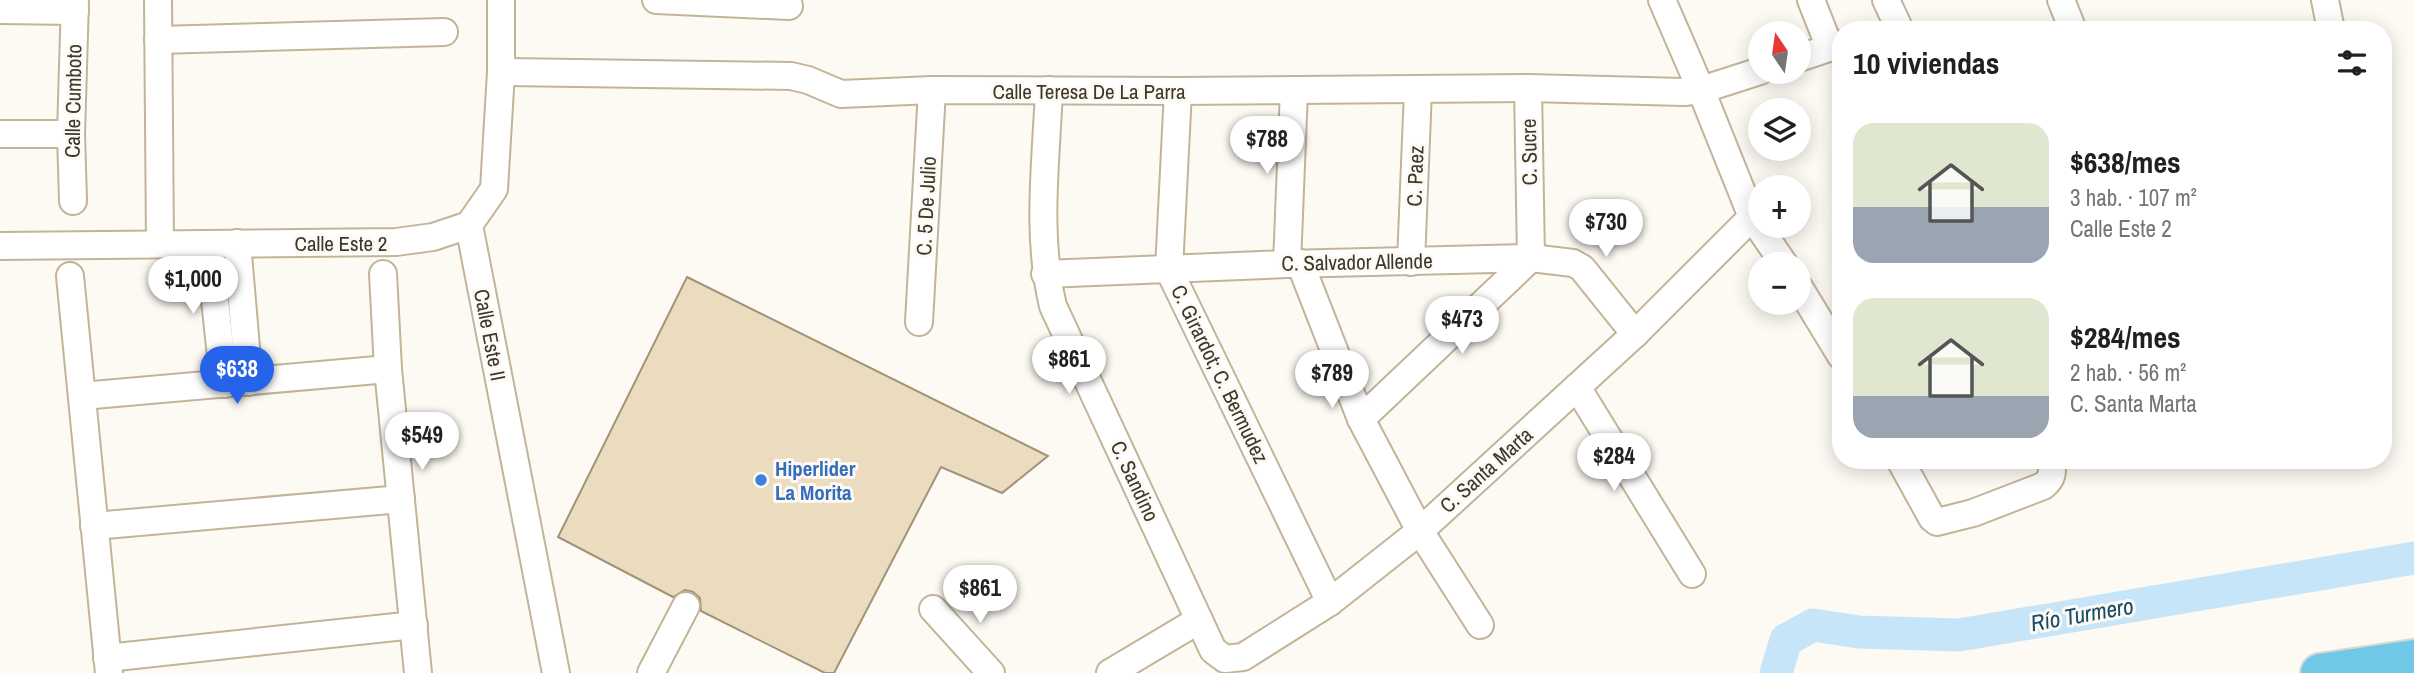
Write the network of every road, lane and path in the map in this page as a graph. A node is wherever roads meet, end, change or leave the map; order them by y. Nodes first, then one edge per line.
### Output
1 (158, 0) edge
2 (500, 0) edge
3 (656, 0) edge
4 (1662, 0) edge
5 (1811, 0) edge
6 (2061, 0) edge
7 (2325, 0) edge
8 (75, 6) edge
9 (789, 6) dead end
10 (0, 10) edge
11 (2069, 21) edge
12 (2328, 21) edge
13 (444, 32) dead end
14 (1832, 39) edge
15 (158, 40) junction
16 (1832, 47) edge
17 (1811, 54) edge
18 (501, 72) junction
19 (1748, 75) edge
20 (1528, 88) junction
21 (932, 90) junction
22 (1049, 90) junction
23 (1294, 90) junction
24 (1418, 90) junction
25 (1702, 90) junction
26 (1178, 91) junction
27 (0, 134) edge
28 (71, 134) junction
29 (73, 201) dead end
30 (1748, 207) edge
31 (1748, 221) edge
32 (469, 225) junction
33 (237, 243) junction
34 (160, 244) junction
35 (209, 244) junction
36 (0, 246) edge
37 (1531, 258) junction
38 (1411, 262) junction
39 (1294, 263) junction
40 (1169, 270) junction
41 (383, 274) dead end
42 (1045, 274) junction
43 (70, 276) dead end
44 (1811, 298) edge
45 (1830, 316) edge
46 (919, 322) dead end
47 (1635, 334) junction
48 (388, 369) junction
49 (236, 383) junction
50 (1577, 387) junction
51 (82, 396) junction
52 (1361, 419) junction
53 (1905, 469) edge
54 (2052, 469) edge
55 (401, 499) junction
56 (94, 526) junction
57 (1420, 531) junction
58 (1692, 574) dead end
59 (1330, 601) junction
60 (686, 607) dead end
61 (933, 609) dead end
62 (1199, 620) junction
63 (414, 625) junction
64 (1480, 625) dead end
65 (1225, 659) joint
66 (2414, 659) edge
67 (108, 665) edge
68 (418, 673) edge
69 (556, 673) edge
70 (651, 673) edge
71 (990, 673) edge
72 (1110, 673) edge
73 (2320, 673) edge

1 - 15 street
2 - 18 street
3 - 9 street
4 - 25 street
5 - 14 street
6 - 11 street
7 - 12 street
8 - 10 street
8 - 28 street, Calle Cumboto
13 - 15 street
15 - 34 street
16 - 17 street
18 - 21 street, Calle Teresa De La Parra
18 - 32 street
19 - 25 street, Calle Teresa De La Parra
20 - 24 street, Calle Teresa De La Parra
20 - 25 street, Calle Teresa De La Parra
20 - 37 street, C. Sucre
21 - 22 street, Calle Teresa De La Parra
21 - 46 street, C. 5 De Julio
22 - 26 street, Calle Teresa De La Parra
22 - 42 street, C. Sandino
23 - 24 street, Calle Teresa De La Parra
23 - 26 street, Calle Teresa De La Parra
23 - 39 street
24 - 38 street, C. Paez
25 - 30 street
26 - 40 street, C. Girardot; C. Bermudez
27 - 28 street
28 - 29 street, Calle Cumboto
31 - 47 street, C. Santa Marta
32 - 33 street, Calle Este 2
32 - 69 street, Calle Este II
33 - 35 street, Calle Este 2
33 - 49 street
34 - 35 street, Calle Este 2
34 - 36 street, Calle Este 2
35 - 49 street
37 - 38 street, C. Salvador Allende
37 - 47 street, C. Salvador Allende
37 - 52 street
38 - 39 street, C. Salvador Allende
39 - 40 street, C. Salvador Allende
39 - 52 street
40 - 42 street, C. Salvador Allende
40 - 59 street, C. Girardot; C. Bermudez
41 - 48 street
42 - 62 street, C. Sandino
43 - 51 street
44 - 45 street
47 - 50 street, C. Santa Marta
48 - 49 street
48 - 55 street
49 - 51 street
50 - 57 street, C. Santa Marta
50 - 58 street
51 - 56 street
52 - 57 street
53 - 54 street
55 - 56 street
55 - 63 street
56 - 67 street
57 - 59 street, C. Santa Marta
57 - 64 street
59 - 65 street, C. Santa Marta
60 - 70 street
61 - 71 street
62 - 65 street, C. Sandino
62 - 72 street
63 - 67 street
63 - 68 street
66 - 73 highway

